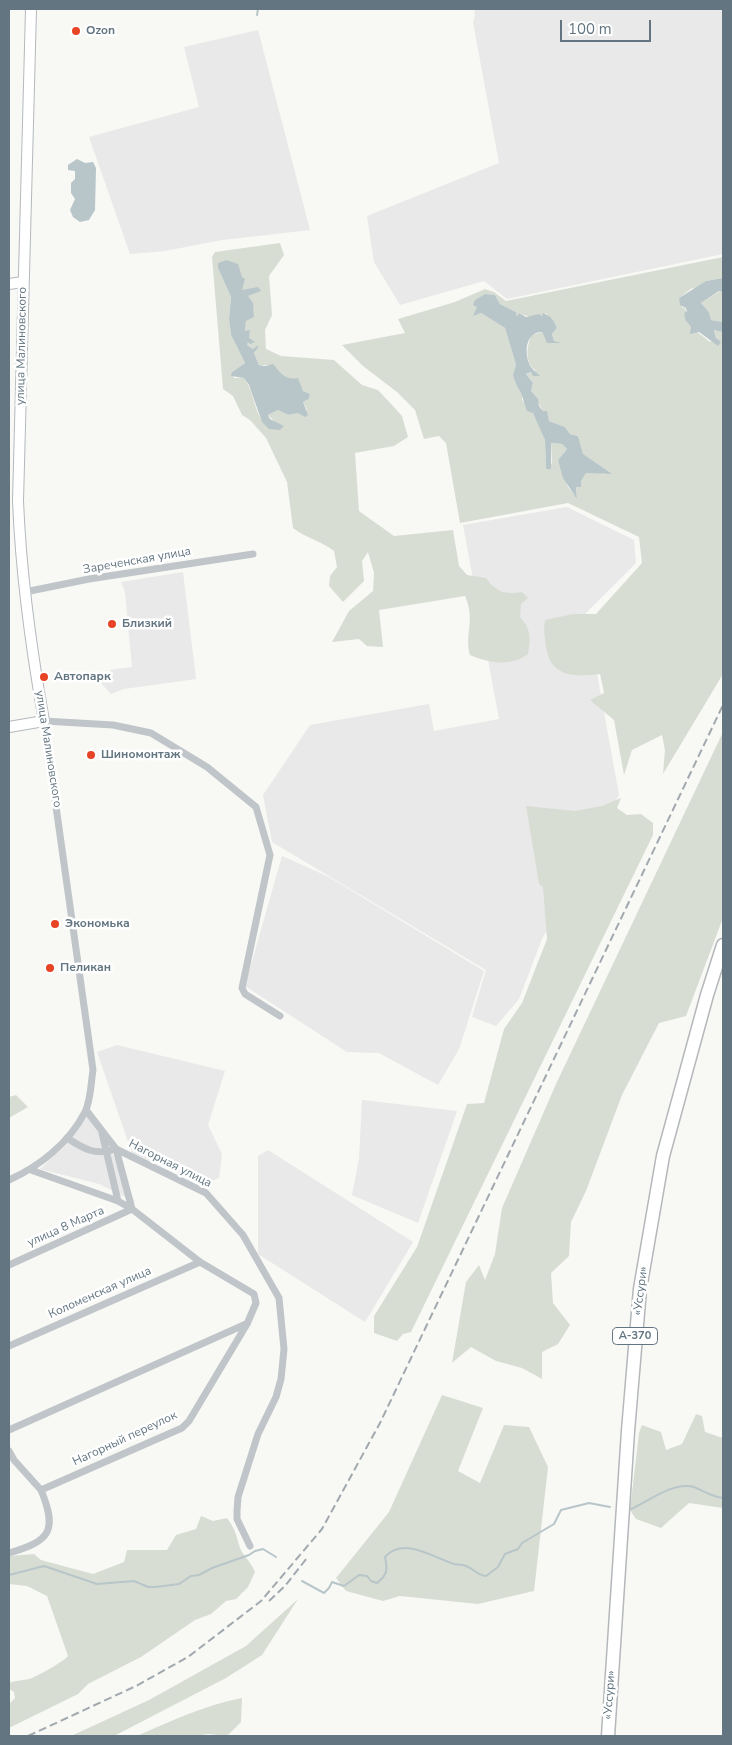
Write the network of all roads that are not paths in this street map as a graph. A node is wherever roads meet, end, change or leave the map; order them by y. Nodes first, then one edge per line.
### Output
1 (31, 9) edge
2 (23, 282) junction
3 (9, 284) edge
4 (253, 554) dead end
5 (25, 592) junction
6 (44, 721) junction
7 (9, 727) edge
8 (723, 944) edge
9 (280, 1016) dead end
10 (86, 1110) junction
11 (102, 1130) junction
12 (67, 1138) junction
13 (116, 1149) junction
14 (105, 1152) junction
15 (31, 1170) junction
16 (9, 1180) edge
17 (118, 1201) junction
18 (132, 1209) junction
19 (200, 1262) junction
20 (9, 1265) edge
21 (247, 1324) junction
22 (9, 1346) edge
23 (9, 1430) edge
24 (9, 1451) edge
25 (41, 1490) junction
26 (250, 1546) dead end
27 (9, 1553) edge
28 (608, 1736) edge

1 - 2 street, улица Малиновского
2 - 3 street
2 - 5 street, улица Малиновского
4 - 5 street, Зареченская улица
5 - 6 street, улица Малиновского
6 - 7 street
6 - 9 street
6 - 10 street, улица Малиновского
8 - 28 highway, «Уссури» / А-370
10 - 11 street, Нагорная улица
10 - 12 street, улица Малиновского
11 - 13 street, Нагорная улица
11 - 14 street
12 - 14 street
12 - 15 street, улица Малиновского
13 - 14 street
13 - 18 street
13 - 26 street, Нагорная улица
14 - 17 street
15 - 16 street, улица Малиновского
15 - 17 street
17 - 18 street
18 - 19 street
18 - 20 street, улица 8 Марта
19 - 21 street, Нагорный переулок
19 - 22 street, Коломенская улица
21 - 23 street
21 - 25 street, Нагорный переулок
24 - 25 street
25 - 27 street

